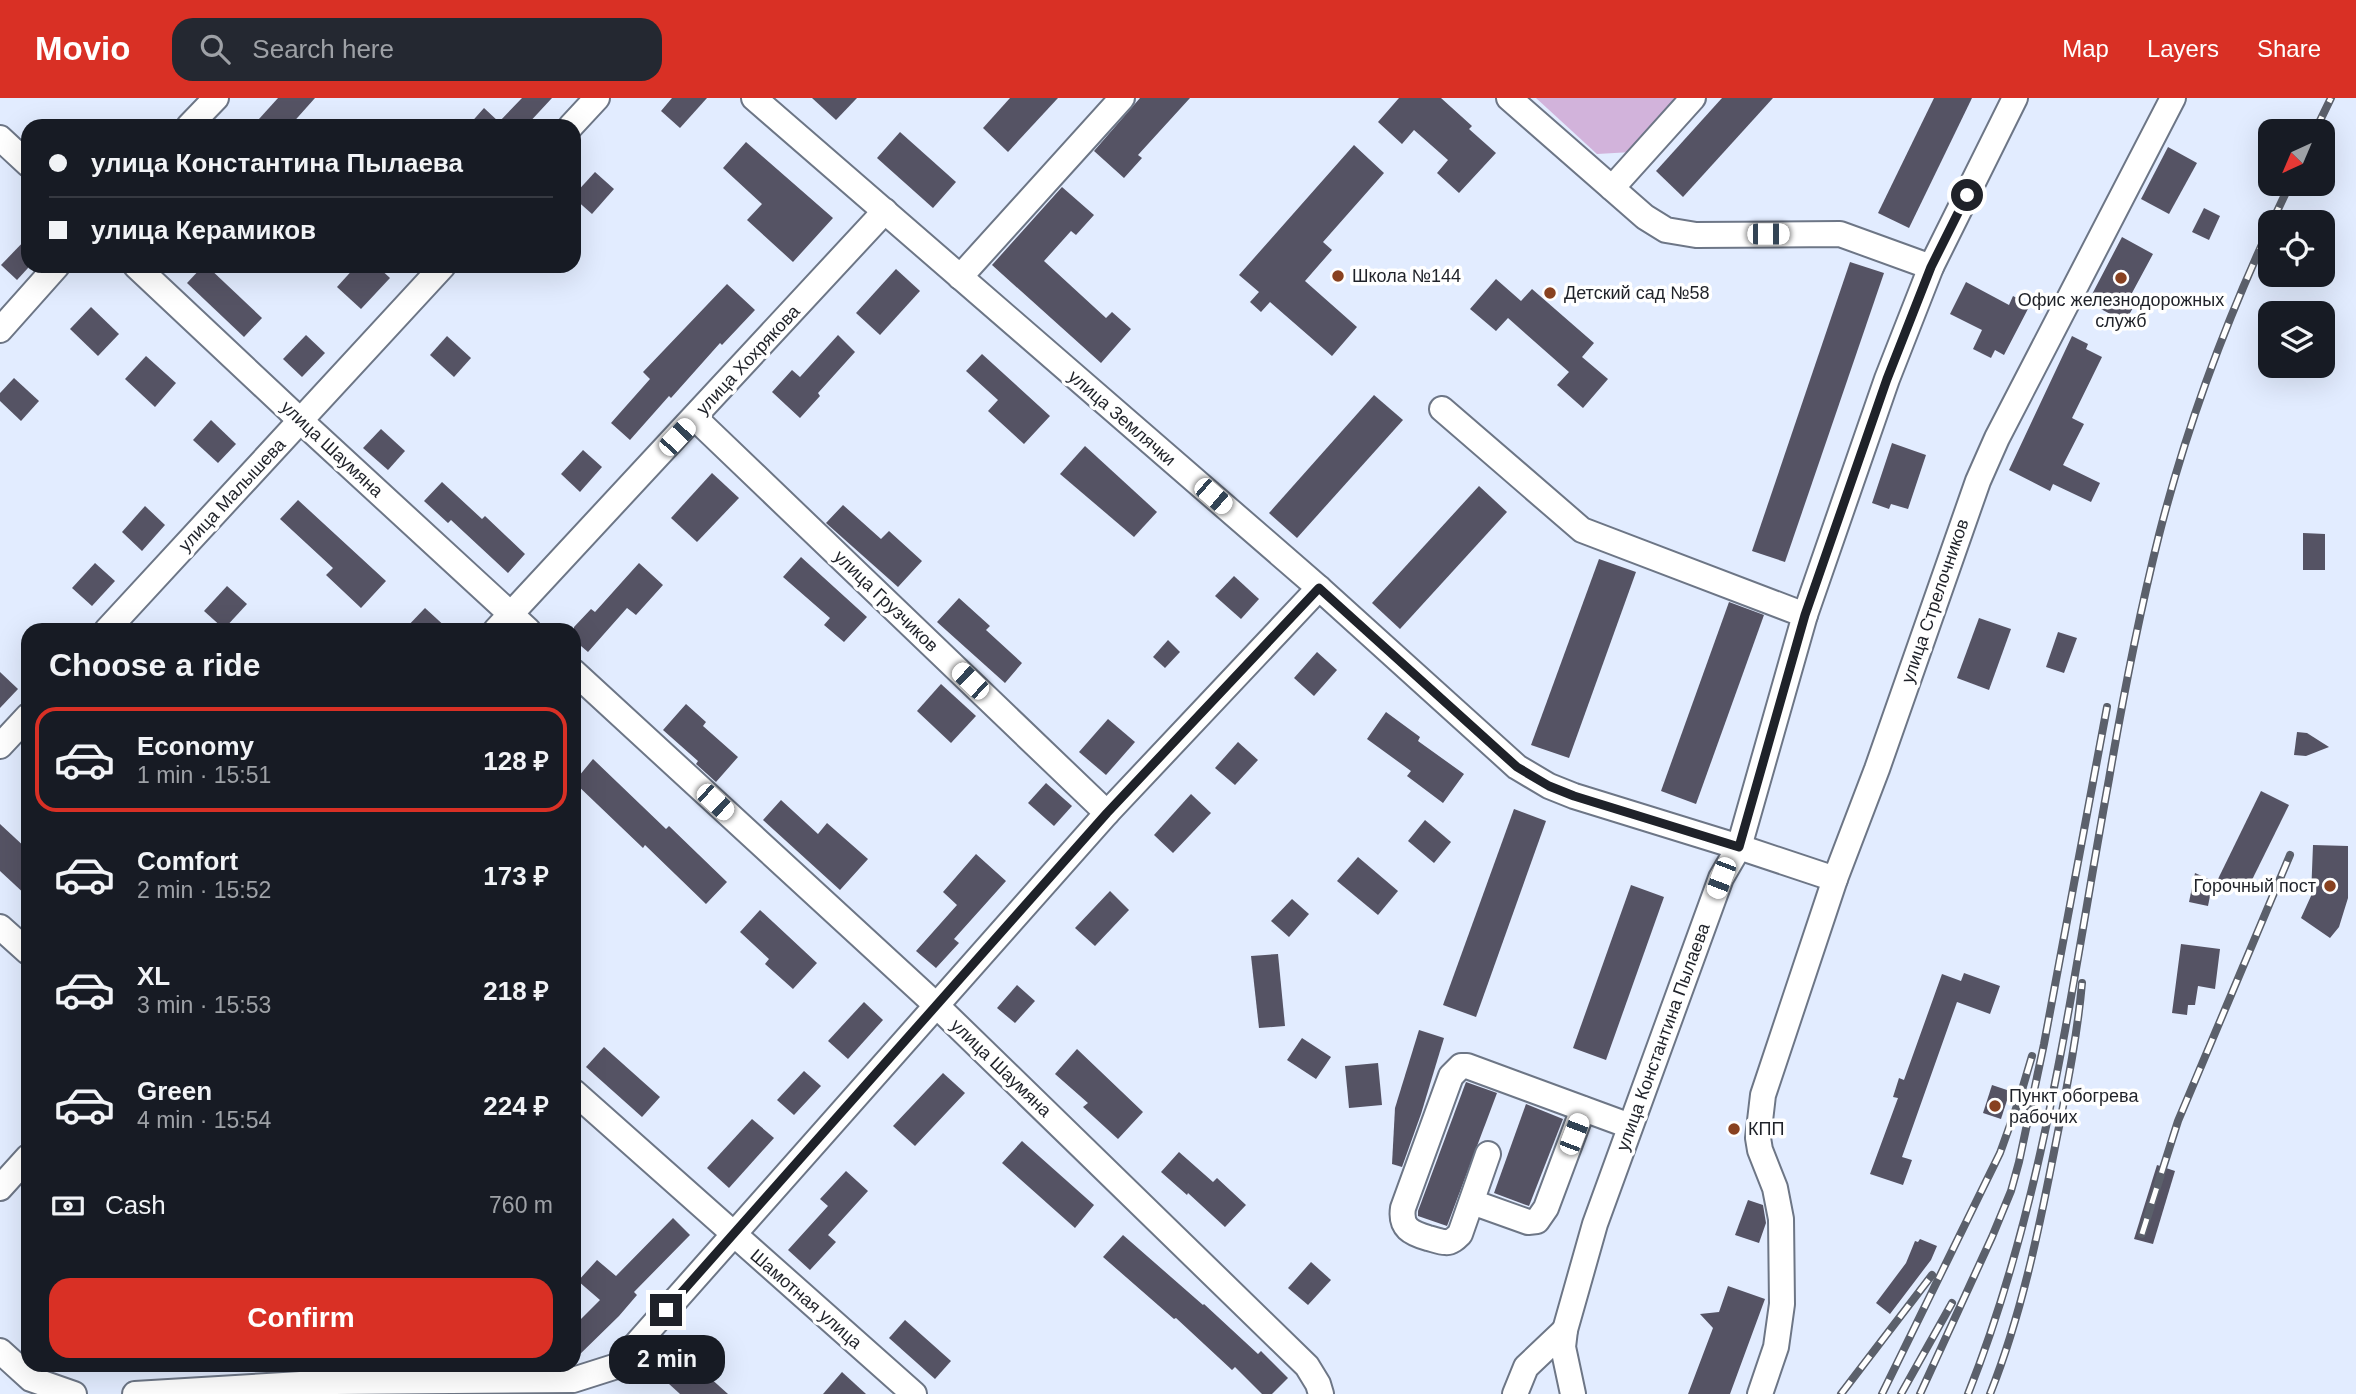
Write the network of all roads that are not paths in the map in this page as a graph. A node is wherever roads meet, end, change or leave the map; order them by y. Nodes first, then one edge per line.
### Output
1 (216, 98) edge
2 (597, 98) edge
3 (754, 98) edge
4 (1122, 98) edge
5 (1509, 98) edge
6 (1693, 98) edge
7 (2015, 98) edge
8 (2173, 98) edge
9 (196, 119) edge
10 (578, 119) edge
11 (0, 138) edge
12 (21, 158) edge
13 (1612, 188) junction
14 (885, 211) junction
15 (1931, 267) junction
16 (51, 273) edge
17 (143, 273) edge
18 (437, 273) edge
19 (960, 277) junction
20 (0, 330) edge
21 (1442, 409) dead end
22 (695, 418) junction
23 (300, 421) junction
24 (1319, 588) junction
25 (1805, 615) junction
26 (113, 623) edge
27 (510, 623) edge
28 (514, 623) edge
29 (581, 678) edge
30 (21, 724) edge
31 (0, 746) edge
32 (1107, 813) junction
33 (1739, 847) junction
34 (1836, 879) junction
35 (0, 927) edge
36 (21, 946) edge
37 (936, 1005) junction
38 (581, 1098) edge
39 (1583, 1109) junction
40 (1630, 1126) junction
41 (1489, 1154) dead end
42 (21, 1165) edge
43 (0, 1188) edge
44 (1472, 1202) junction
45 (732, 1234) junction
46 (1565, 1330) junction
47 (0, 1351) edge
48 (21, 1370) edge
49 (23, 1372) edge
50 (335, 1380) edge
51 (574, 1387) edge
52 (1321, 1393) edge
53 (74, 1394) edge
54 (135, 1394) edge
55 (914, 1394) edge
56 (1515, 1394) edge
57 (1573, 1394) edge
58 (1759, 1394) edge

1 - 9 street
2 - 10 street
3 - 14 street, улица Землячки
4 - 19 street
5 - 13 street
6 - 13 street
7 - 15 street, улица Константина Пылаева
8 - 34 street, улица Стрелочников
11 - 12 street
13 - 15 street
14 - 19 street, улица Землячки
14 - 22 street, улица Хохрякова
15 - 25 street, улица Константина Пылаева
16 - 20 street
17 - 23 street, улица Шаумяна
18 - 23 street, улица Малышева
19 - 24 street, улица Землячки
21 - 25 street
22 - 28 street, улица Хохрякова
22 - 32 street, улица Грузчиков
23 - 26 street, улица Малышева
23 - 27 street, улица Шаумяна
24 - 32 street
24 - 33 street, улица Землячки
25 - 33 street, улица Константина Пылаева
29 - 37 street, улица Шаумяна
30 - 31 street
32 - 37 street
33 - 34 street, улица Землячки
33 - 40 street, улица Константина Пылаева
34 - 58 street, улица Стрелочников
35 - 36 street
37 - 45 street
37 - 52 street, улица Шаумяна
38 - 45 street, Шамотная улица
39 - 40 street
39 - 44 street
39 - 44 street
40 - 46 street, улица Константина Пылаева
41 - 44 street
42 - 43 street
45 - 51 street
45 - 55 street, Шамотная улица
46 - 56 street
46 - 57 street, улица Константина Пылаева
47 - 48 street
49 - 53 street
50 - 51 street
50 - 54 street

